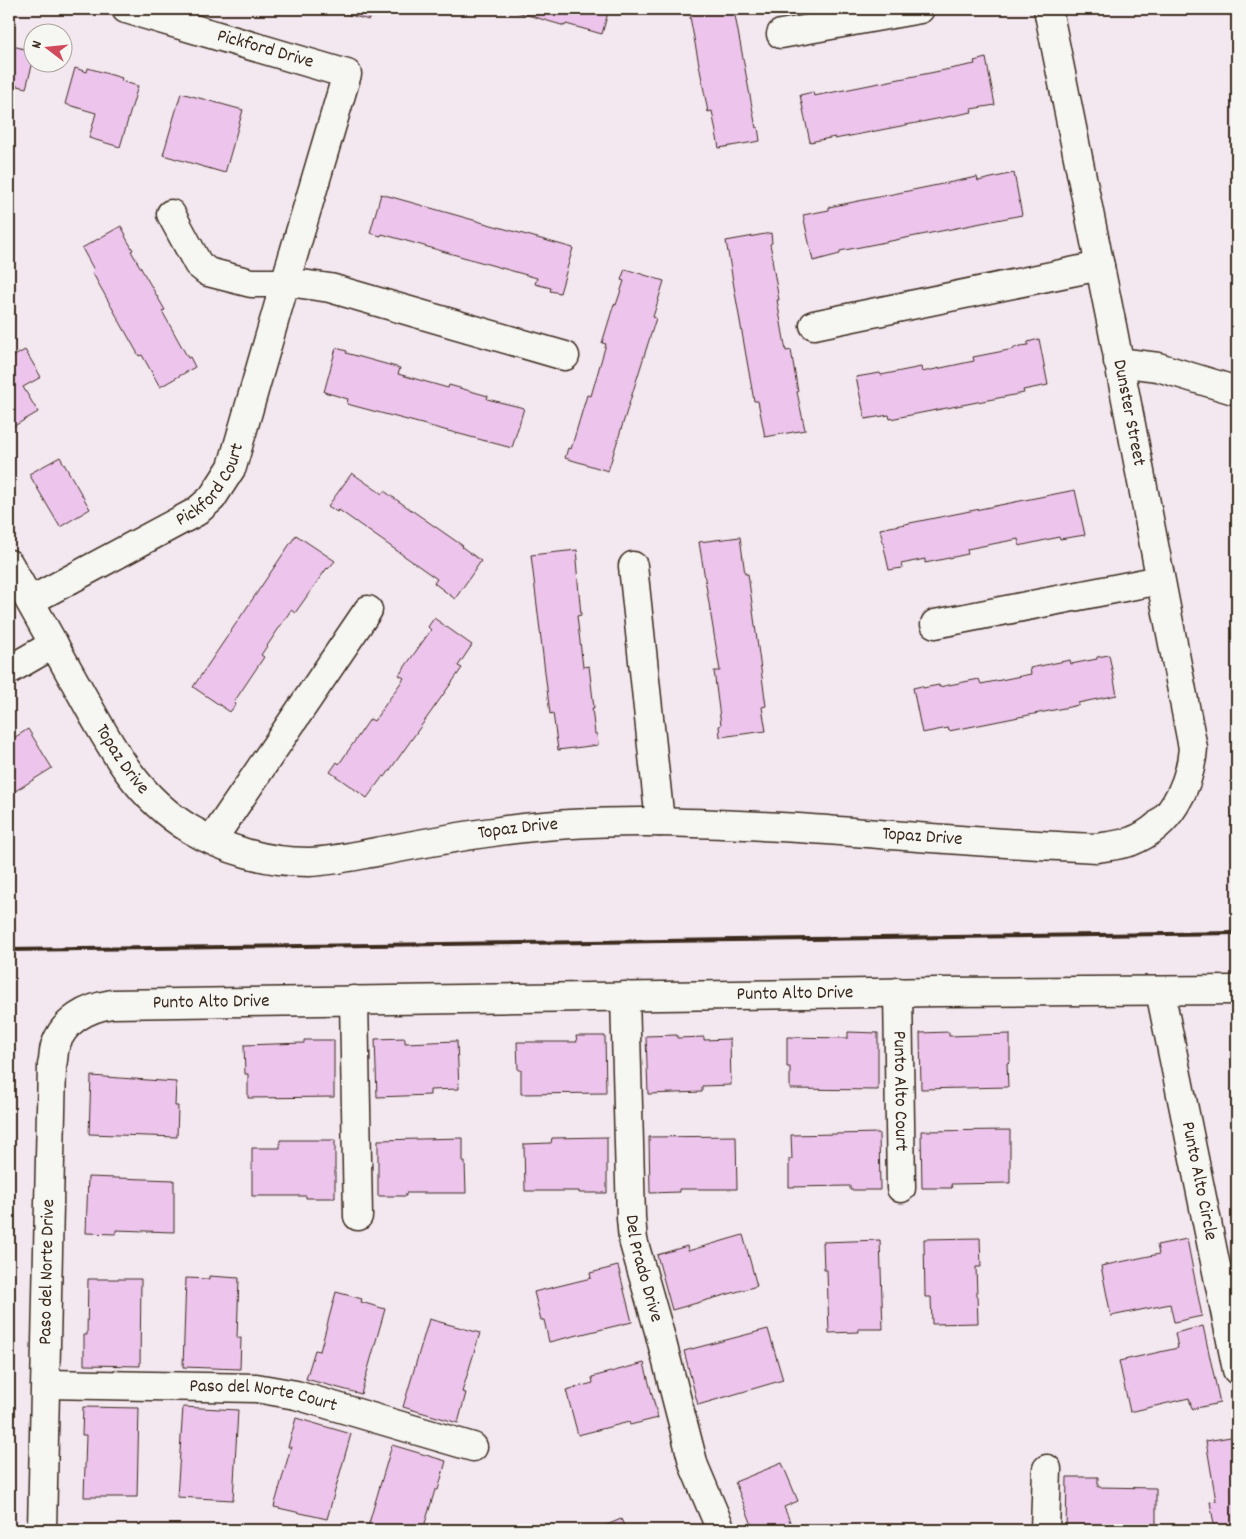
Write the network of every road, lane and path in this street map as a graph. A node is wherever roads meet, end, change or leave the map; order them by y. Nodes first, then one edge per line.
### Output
1 (126, 9) edge
2 (920, 9) edge
3 (1048, 9) edge
4 (781, 34) dead end
5 (347, 74) joint
6 (171, 214) dead end
7 (1100, 266) junction
8 (285, 283) junction
9 (814, 325) dead end
10 (565, 356) dead end
11 (1118, 362) junction
12 (1237, 391) edge
13 (9, 564) edge
14 (633, 566) dead end
15 (1160, 580) junction
16 (30, 601) junction
17 (368, 610) dead end
18 (935, 624) dead end
19 (54, 644) junction
20 (9, 670) edge
21 (1169, 812) joint
22 (660, 822) junction
23 (212, 840) junction
24 (1237, 990) edge
25 (1160, 991) junction
26 (898, 992) junction
27 (625, 996) junction
28 (354, 1000) junction
29 (72, 1020) joint
30 (901, 1188) dead end
31 (358, 1216) dead end
32 (1237, 1370) edge
33 (46, 1384) junction
34 (472, 1447) dead end
35 (1047, 1469) dead end
36 (42, 1530) edge
37 (721, 1530) edge
38 (1045, 1530) edge

1 - 5 street, Pickford Drive
2 - 4 street
3 - 7 street, Dunster Street
5 - 8 street, Pickford Court
6 - 8 street
7 - 9 street
7 - 11 street, Dunster Street
8 - 10 street
8 - 16 street, Pickford Court
11 - 12 street
11 - 15 street, Dunster Street
13 - 16 street, Topaz Drive
14 - 22 street
15 - 18 street
15 - 21 street, Dunster Street
16 - 19 street, Topaz Drive
17 - 23 street
19 - 20 street
19 - 23 street, Topaz Drive
21 - 22 street, Topaz Drive
22 - 23 street, Topaz Drive
24 - 25 street, Punto Alto Drive
25 - 26 street, Punto Alto Drive
25 - 32 street, Punto Alto Circle
26 - 27 street, Punto Alto Drive
26 - 30 street, Punto Alto Court
27 - 28 street, Punto Alto Drive
27 - 37 street, Del Prado Drive
28 - 29 street, Punto Alto Drive
28 - 31 street
29 - 33 street, Paso del Norte Drive
33 - 34 street, Paso del Norte Court
33 - 36 street, Paso del Norte Drive
35 - 38 street

